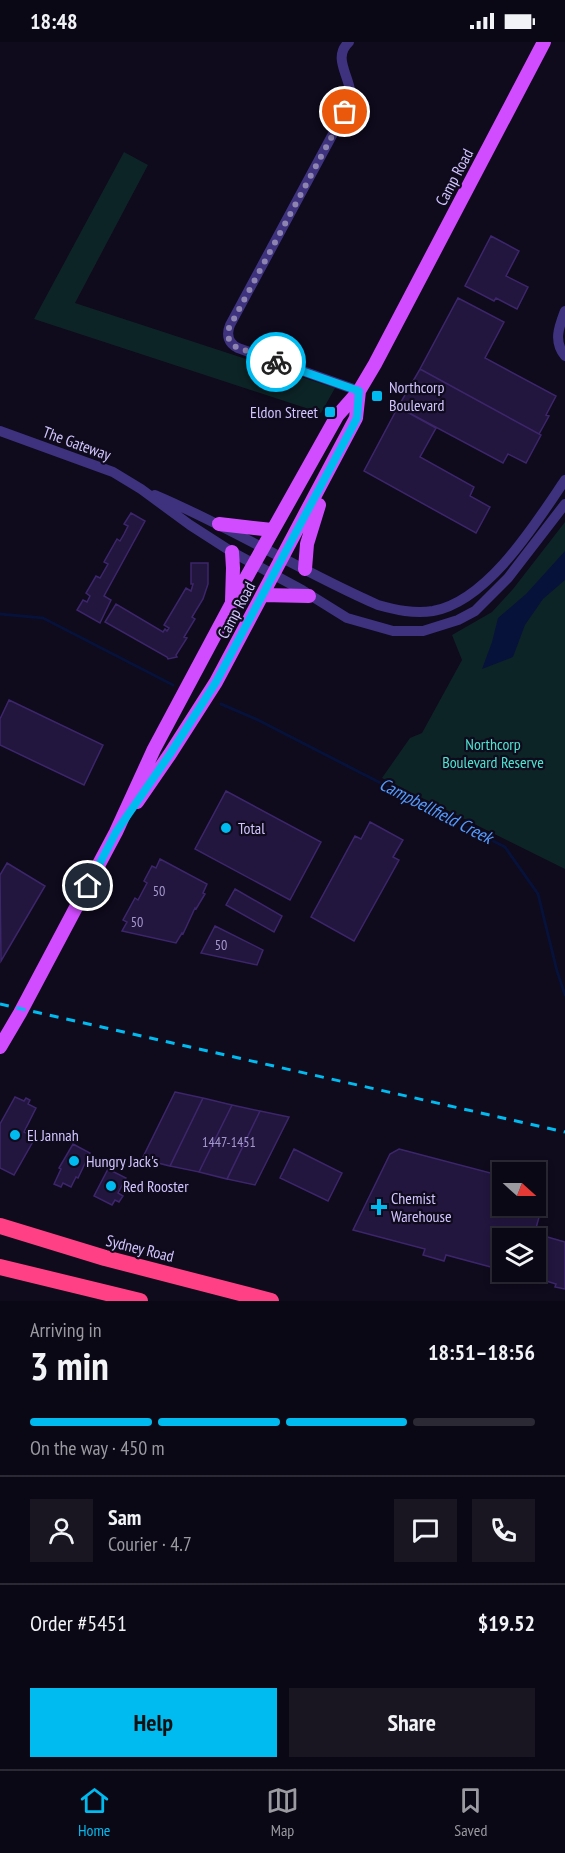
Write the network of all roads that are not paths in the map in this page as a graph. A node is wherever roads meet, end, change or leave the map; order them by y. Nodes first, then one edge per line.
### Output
1 (349, 42) edge
2 (544, 42) edge
3 (565, 311) edge
4 (565, 356) edge
5 (359, 391) junction
6 (0, 431) edge
7 (328, 474) junction
8 (565, 480) edge
9 (141, 489) junction
10 (565, 504) edge
11 (219, 524) junction
12 (272, 530) junction
13 (262, 547) junction
14 (232, 552) junction
15 (283, 557) junction
16 (254, 564) junction
17 (305, 569) junction
18 (274, 574) junction
19 (262, 596) junction
20 (309, 596) junction
21 (232, 603) junction
22 (116, 832) junction
23 (0, 1047) edge
24 (0, 1226) edge
25 (0, 1267) edge
26 (140, 1301) edge
27 (271, 1301) edge

1 - 5 street
2 - 5 main road, Camp Road
3 - 4 street
5 - 7 main road, Camp Road
5 - 12 main road, Camp Road
6 - 9 street, The Gateway
7 - 15 main road, Camp Road
7 - 17 main road
8 - 17 street
9 - 11 street, The Gateway
9 - 14 street, The Gateway
10 - 20 street
11 - 12 main road
11 - 13 street, The Gateway
12 - 13 main road, Camp Road
13 - 15 street
13 - 16 main road, Camp Road
14 - 16 street, The Gateway
14 - 21 main road
15 - 17 street
15 - 18 main road, Camp Road
16 - 18 street
16 - 21 main road, Camp Road
18 - 19 main road, Camp Road
18 - 20 street
19 - 20 main road
19 - 22 main road, Camp Road
21 - 22 main road, Camp Road
22 - 23 main road, Camp Road
24 - 27 highway, Sydney Road
25 - 26 highway

